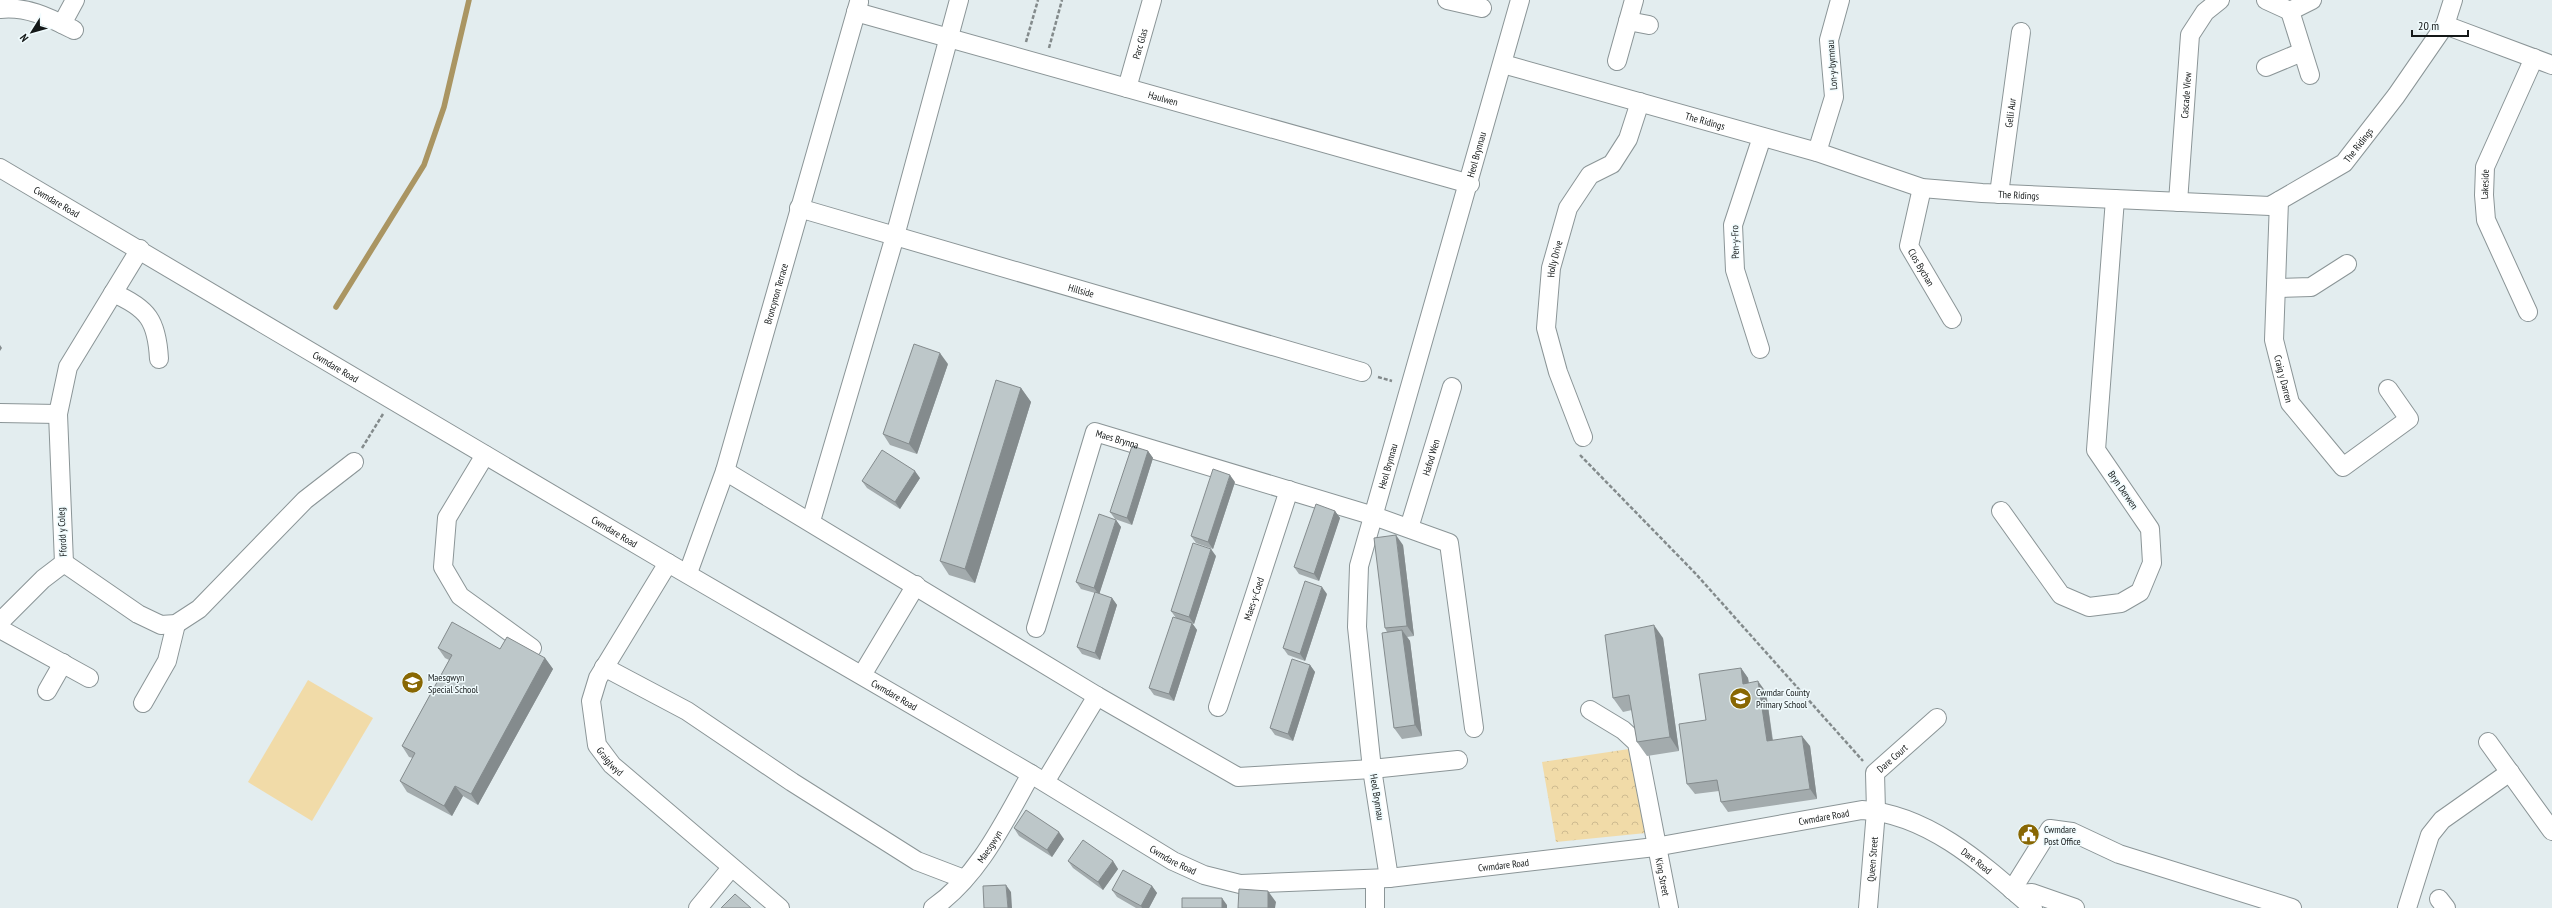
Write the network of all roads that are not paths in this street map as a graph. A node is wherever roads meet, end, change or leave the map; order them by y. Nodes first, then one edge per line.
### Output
1 (75, 0) edge
2 (959, 0) edge
3 (1152, 0) edge
4 (1447, 0) edge
5 (1520, 0) edge
6 (1634, 0) edge
7 (1840, 0) edge
8 (2220, 0) edge
9 (2266, 0) edge
10 (2312, 0) edge
11 (2453, 0) edge
12 (857, 6) edge
13 (1482, 8) dead end
14 (0, 9) edge
15 (2290, 10) junction
16 (1628, 21) junction
17 (1649, 25) dead end
18 (2445, 25) junction
19 (2020, 32) dead end
20 (949, 38) junction
21 (2302, 52) junction
22 (2534, 58) junction
23 (1616, 60) dead end
24 (1503, 64) junction
25 (2552, 66) edge
26 (2266, 67) dead end
27 (2310, 74) dead end
28 (1127, 88) junction
29 (1640, 102) junction
30 (1762, 137) junction
31 (1817, 152) junction
32 (0, 168) edge
33 (1470, 184) junction
34 (1922, 188) junction
35 (1999, 194) junction
36 (2115, 199) junction
37 (2279, 201) junction
38 (2178, 202) junction
39 (800, 208) junction
40 (895, 236) junction
41 (140, 249) junction
42 (2347, 264) dead end
43 (2276, 288) junction
44 (113, 293) junction
45 (2528, 312) dead end
46 (1952, 320) dead end
47 (1760, 349) dead end
48 (159, 359) dead end
49 (1362, 372) road end
50 (1452, 387) dead end
51 (2388, 389) dead end
52 (0, 412) edge
53 (58, 414) junction
54 (1583, 437) road end
55 (485, 455) junction
56 (354, 462) road end
57 (725, 471) junction
58 (1289, 490) junction
59 (2001, 511) dead end
60 (1374, 516) junction
61 (811, 521) junction
62 (1409, 528) junction
63 (64, 563) junction
64 (668, 563) junction
65 (688, 574) junction
66 (916, 585) junction
67 (1, 620) edge
68 (176, 624) junction
69 (1036, 628) dead end
70 (532, 648) dead end
71 (63, 663) junction
72 (604, 667) junction
73 (862, 675) junction
74 (89, 678) dead end
75 (47, 691) dead end
76 (1097, 696) junction
77 (143, 703) dead end
78 (1218, 708) dead end
79 (1590, 710) dead end
80 (1937, 718) dead end
81 (1474, 728) dead end
82 (2488, 742) dead end
83 (1458, 760) dead end
84 (1372, 769) junction
85 (2510, 772) junction
86 (1038, 778) junction
87 (1876, 811) junction
88 (2552, 831) edge
89 (1655, 847) junction
90 (731, 868) junction
91 (964, 879) junction
92 (1382, 879) junction
93 (2015, 892) junction
94 (698, 908) edge
95 (780, 908) edge
96 (933, 908) edge
97 (1375, 908) edge
98 (1669, 908) edge
99 (1868, 908) edge
100 (2033, 908) edge
101 (2075, 908) edge
102 (2292, 908) edge
103 (2406, 908) edge

1 - 14 street
2 - 20 street
3 - 28 street, Parc Glas
4 - 13 street
5 - 24 street, Heol Brynnau
6 - 16 street
7 - 31 street, Lon-y-byrnnau
8 - 38 street, Cascade View
9 - 15 street
10 - 15 street
11 - 18 street, The Ridings
12 - 20 street, Haulwen
12 - 39 street, Broncynon Terrace
15 - 21 street
16 - 17 street
16 - 23 street
18 - 22 street
18 - 37 street, The Ridings
19 - 35 street, Gelli Aur
20 - 28 street, Haulwen
20 - 40 street
21 - 26 street
21 - 27 street
22 - 25 street
22 - 45 street, Lakeside
24 - 29 street, The Ridings
24 - 33 street, Heol Brynnau
28 - 33 street, Haulwen
29 - 30 street, The Ridings
29 - 54 street, Holly Drive
30 - 31 street, The Ridings
30 - 47 street, Pen-y-Fro
31 - 34 street, The Ridings
32 - 41 street, Cwmdare Road
33 - 60 street, Heol Brynnau
34 - 35 street, The Ridings
34 - 46 street, Clos Bychan
35 - 36 street, The Ridings
36 - 38 street, The Ridings
36 - 59 street, Bryn Derwen
37 - 38 street, The Ridings
37 - 43 street, Craig y Darren
39 - 40 street, Hillside
39 - 57 street, Broncynon Terrace
40 - 49 street, Hillside
40 - 61 street
41 - 44 street, Ffordd y Coleg
41 - 55 street, Cwmdare Road
42 - 43 street
43 - 51 street, Craig y Darren
44 - 48 street
44 - 53 street, Ffordd y Coleg
50 - 62 street, Hafod Wen
52 - 53 street
53 - 63 street, Ffordd y Coleg
55 - 64 street, Cwmdare Road
55 - 70 street
56 - 68 street
57 - 61 street
57 - 65 street, Broncynon Terrace
58 - 60 street
58 - 69 street, Maes Brynna
58 - 78 street, Maes-y-Coed
60 - 62 street
60 - 84 street, Heol Brynnau
61 - 66 street
62 - 81 street
63 - 67 street, Ffordd y Coleg
63 - 68 street
64 - 65 street, Cwmdare Road
64 - 72 street, Graiglwyd
65 - 73 street, Cwmdare Road
66 - 73 street
66 - 76 street
67 - 71 street
68 - 77 street
71 - 74 street
71 - 75 street
72 - 90 street, Graiglwyd
72 - 91 street
73 - 86 street, Cwmdare Road
76 - 84 street
76 - 86 street, Maesgwyn
79 - 89 street, King Street
80 - 87 street, Dare Court
82 - 85 street
83 - 84 street
84 - 92 street, Heol Brynnau
85 - 88 street
85 - 103 street
86 - 91 street, Maesgwyn
86 - 92 street, Cwmdare Road
87 - 89 street, Cwmdare Road
87 - 93 street, Dare Road
87 - 99 street, Queen Street
89 - 92 street, Cwmdare Road
89 - 98 street, King Street
90 - 94 street
90 - 95 street, Graiglwyd
91 - 96 street, Maesgwyn
92 - 97 street, Heol Brynnau
93 - 100 street, Dare Road
93 - 101 street
93 - 102 street

